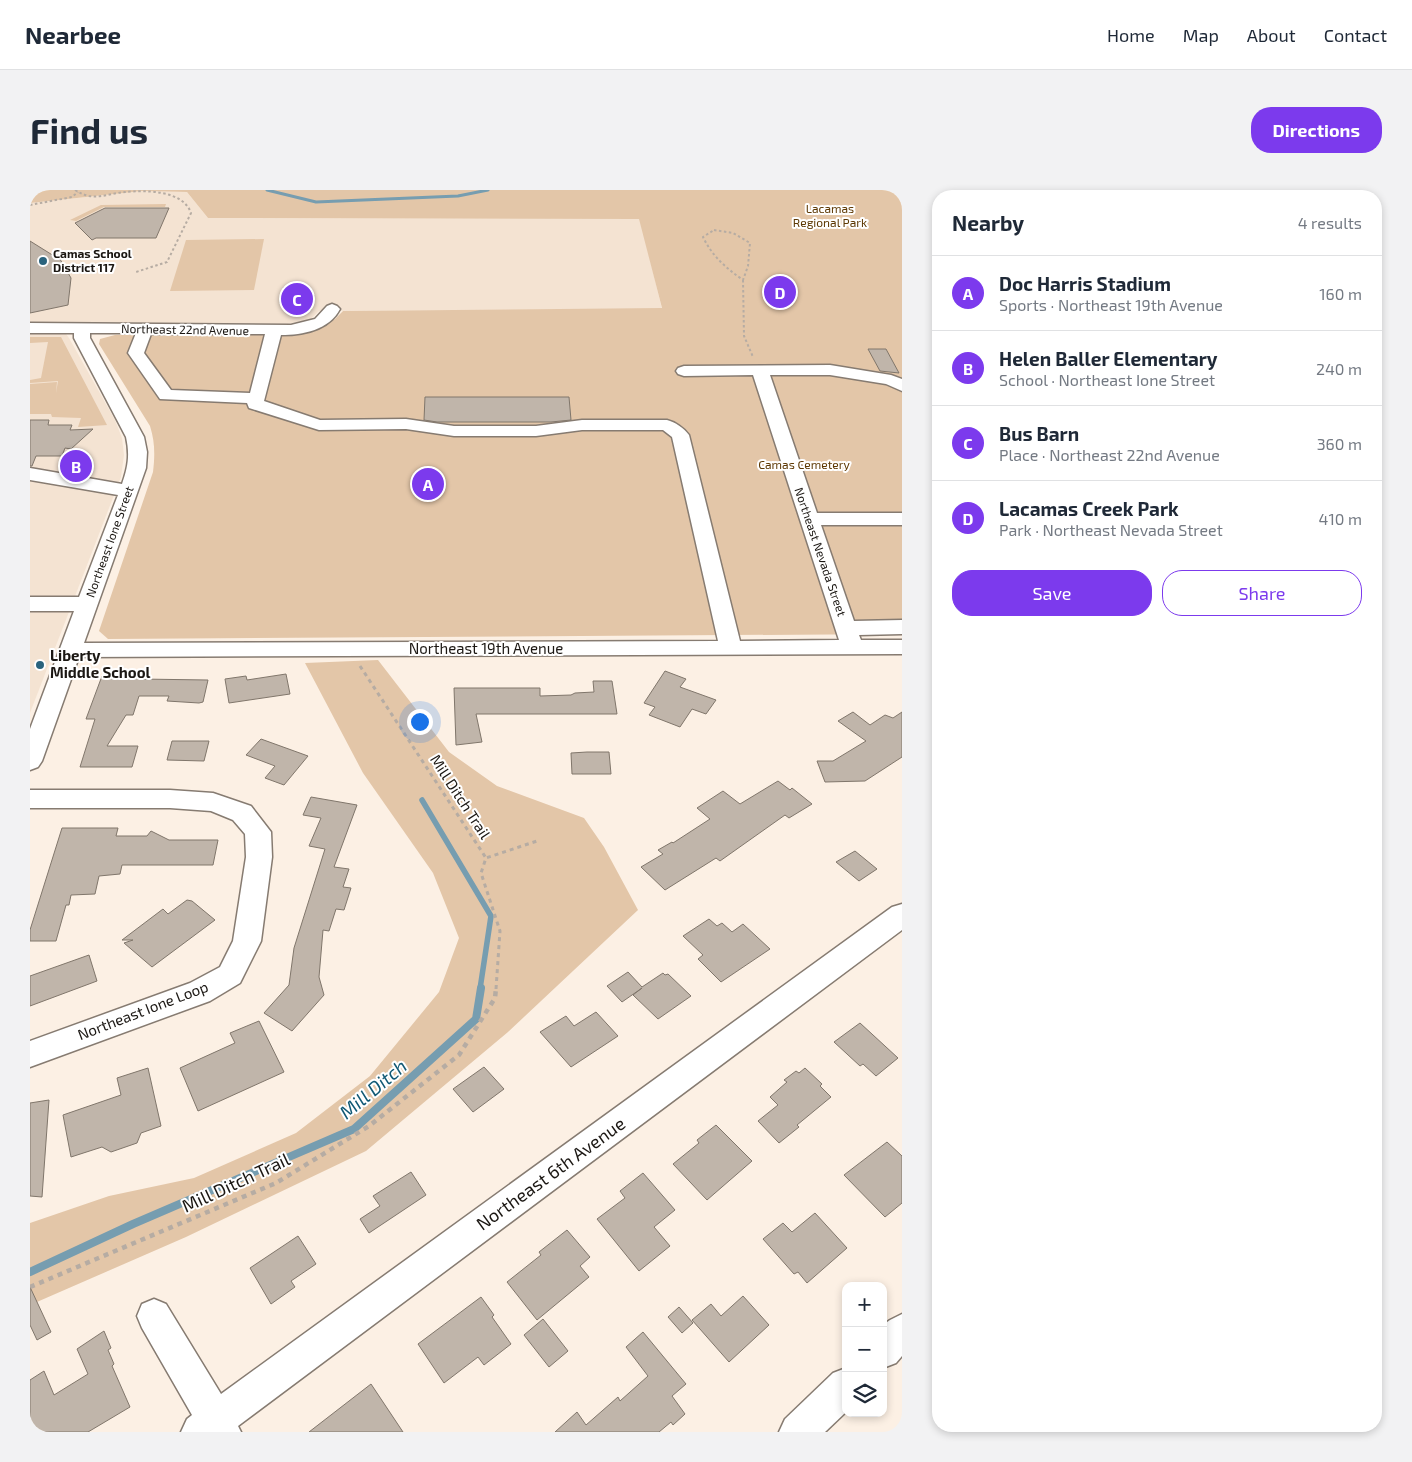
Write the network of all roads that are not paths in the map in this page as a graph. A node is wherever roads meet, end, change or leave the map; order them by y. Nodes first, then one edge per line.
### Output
1 (332, 309) dead end
2 (30, 328) edge
3 (82, 328) junction
4 (145, 329) junction
5 (274, 331) junction
6 (760, 371) junction
7 (684, 372) dead end
8 (898, 381) edge
9 (255, 401) junction
10 (30, 474) edge
11 (128, 491) junction
12 (809, 519) junction
13 (902, 519) edge
14 (30, 604) edge
15 (87, 604) junction
16 (902, 627) edge
17 (848, 637) junction
18 (902, 647) edge
19 (731, 648) junction
20 (71, 650) junction
21 (30, 761) edge
22 (30, 799) edge
23 (902, 915) edge
24 (30, 1054) edge
25 (154, 1316) dead end
26 (902, 1332) edge
27 (887, 1346) edge
28 (842, 1390) edge
29 (212, 1428) edge
30 (798, 1432) edge

1 - 5 street, Northeast 22nd Avenue
2 - 3 street, Northeast 22nd Avenue
3 - 4 street, Northeast 22nd Avenue
3 - 11 street, Northeast Ione Street
4 - 5 street, Northeast 22nd Avenue
4 - 9 street
5 - 9 street
6 - 7 street
6 - 8 street
6 - 12 street, Northeast Nevada Street
9 - 19 street
10 - 11 street
11 - 15 street, Northeast Ione Street
12 - 13 street
12 - 17 street, Northeast Nevada Street
14 - 15 street
15 - 20 street, Northeast Ione Street
16 - 17 street
17 - 18 street, Northeast 19th Avenue
17 - 19 street, Northeast 19th Avenue
19 - 20 street, Northeast 19th Avenue
20 - 21 street, Northeast Ione Street
22 - 24 street, Northeast Ione Loop
23 - 29 street, Northeast 6th Avenue
25 - 29 street
26 - 27 street
28 - 30 street

